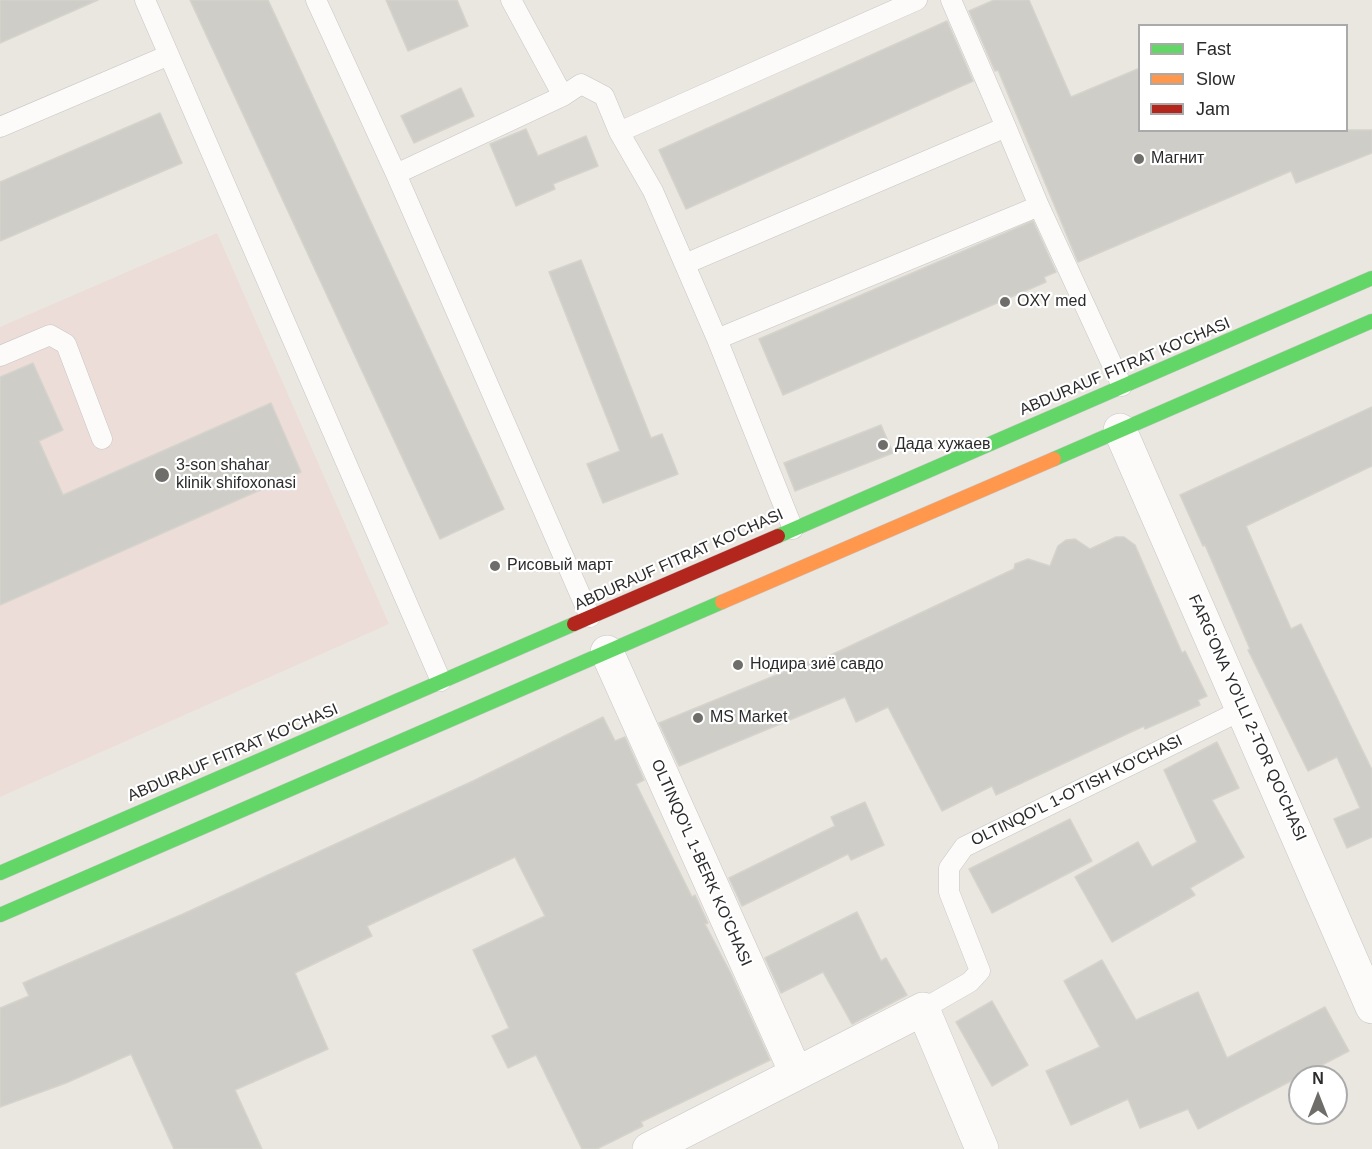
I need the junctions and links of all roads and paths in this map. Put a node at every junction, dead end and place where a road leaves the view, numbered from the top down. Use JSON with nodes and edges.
{"nodes":[{"id":1,"x":146,"y":0,"type":"edge"},
{"id":2,"x":316,"y":0,"type":"edge"},
{"id":3,"x":511,"y":0,"type":"edge"},
{"id":4,"x":917,"y":0,"type":"edge"},
{"id":5,"x":951,"y":0,"type":"edge"},
{"id":6,"x":169,"y":55,"type":"junction"},
{"id":7,"x":563,"y":96,"type":"junction"},
{"id":8,"x":0,"y":127,"type":"edge"},
{"id":9,"x":1006,"y":127,"type":"junction"},
{"id":10,"x":619,"y":132,"type":"junction"},
{"id":11,"x":396,"y":174,"type":"junction"},
{"id":12,"x":1039,"y":206,"type":"junction"},
{"id":13,"x":685,"y":264,"type":"junction"},
{"id":14,"x":1372,"y":278,"type":"edge"},
{"id":15,"x":1372,"y":321,"type":"edge"},
{"id":16,"x":717,"y":339,"type":"junction"},
{"id":17,"x":0,"y":356,"type":"edge"},
{"id":18,"x":1122,"y":386,"type":"junction"},
{"id":19,"x":1103,"y":394,"type":"junction"},
{"id":20,"x":1116,"y":421,"type":"junction"},
{"id":21,"x":102,"y":439,"type":"dead end"},
{"id":22,"x":793,"y":529,"type":"junction"},
{"id":23,"x":597,"y":633,"type":"junction"},
{"id":24,"x":441,"y":681,"type":"junction"},
{"id":25,"x":1244,"y":709,"type":"junction"},
{"id":26,"x":0,"y":873,"type":"edge"},
{"id":27,"x":0,"y":915,"type":"edge"},
{"id":28,"x":1372,"y":1007,"type":"edge"},
{"id":29,"x":923,"y":1009,"type":"junction"},
{"id":30,"x":796,"y":1073,"type":"junction"},
{"id":31,"x":649,"y":1149,"type":"edge"},
{"id":32,"x":982,"y":1149,"type":"edge"}],
"edges":[{"from":1,"to":6,"type":"lane"},
{"from":2,"to":11,"type":"lane"},
{"from":3,"to":7,"type":"lane"},
{"from":4,"to":10,"type":"lane"},
{"from":5,"to":9,"type":"lane"},
{"from":6,"to":8,"type":"lane"},
{"from":6,"to":24,"type":"lane"},
{"from":7,"to":10,"type":"lane"},
{"from":7,"to":11,"type":"lane"},
{"from":9,"to":12,"type":"lane"},
{"from":9,"to":13,"type":"lane"},
{"from":10,"to":13,"type":"lane"},
{"from":11,"to":23,"type":"lane"},
{"from":12,"to":16,"type":"lane"},
{"from":12,"to":18,"type":"lane"},
{"from":13,"to":16,"type":"lane"},
{"from":14,"to":18,"type":"main road","name":"ABDURAUF FITRAT KO'CHASI"},
{"from":15,"to":20,"type":"main road","name":"ABDURAUF FITRAT KO'CHASI"},
{"from":16,"to":22,"type":"lane"},
{"from":17,"to":21,"type":"lane"},
{"from":18,"to":19,"type":"main road","name":"ABDURAUF FITRAT KO'CHASI"},
{"from":19,"to":20,"type":"main road"},
{"from":19,"to":22,"type":"main road","name":"ABDURAUF FITRAT KO'CHASI"},
{"from":20,"to":23,"type":"main road","name":"ABDURAUF FITRAT KO'CHASI"},
{"from":20,"to":25,"type":"street","name":"FARG'ONA YO'LLI 2-TOR QO'CHASI"},
{"from":22,"to":23,"type":"main road","name":"ABDURAUF FITRAT KO'CHASI"},
{"from":23,"to":24,"type":"main road","name":"ABDURAUF FITRAT KO'CHASI"},
{"from":23,"to":27,"type":"main road","name":"ABDURAUF FITRAT KO'CHASI"},
{"from":23,"to":30,"type":"street","name":"OLTINQO'L 1-BERK KO'CHASI"},
{"from":24,"to":26,"type":"main road","name":"ABDURAUF FITRAT KO'CHASI"},
{"from":25,"to":28,"type":"street","name":"FARG'ONA YO'LLI 2-TOR QO'CHASI"},
{"from":25,"to":29,"type":"lane","name":"OLTINQO'L 1-O'TISH KO'CHASI"},
{"from":29,"to":30,"type":"street","name":"OLTINQO'L 1-O'TISH KO'CHASI"},
{"from":29,"to":32,"type":"street"},
{"from":30,"to":31,"type":"street","name":"OLTINQO'L 1-O'TISH KO'CHASI"}]}
